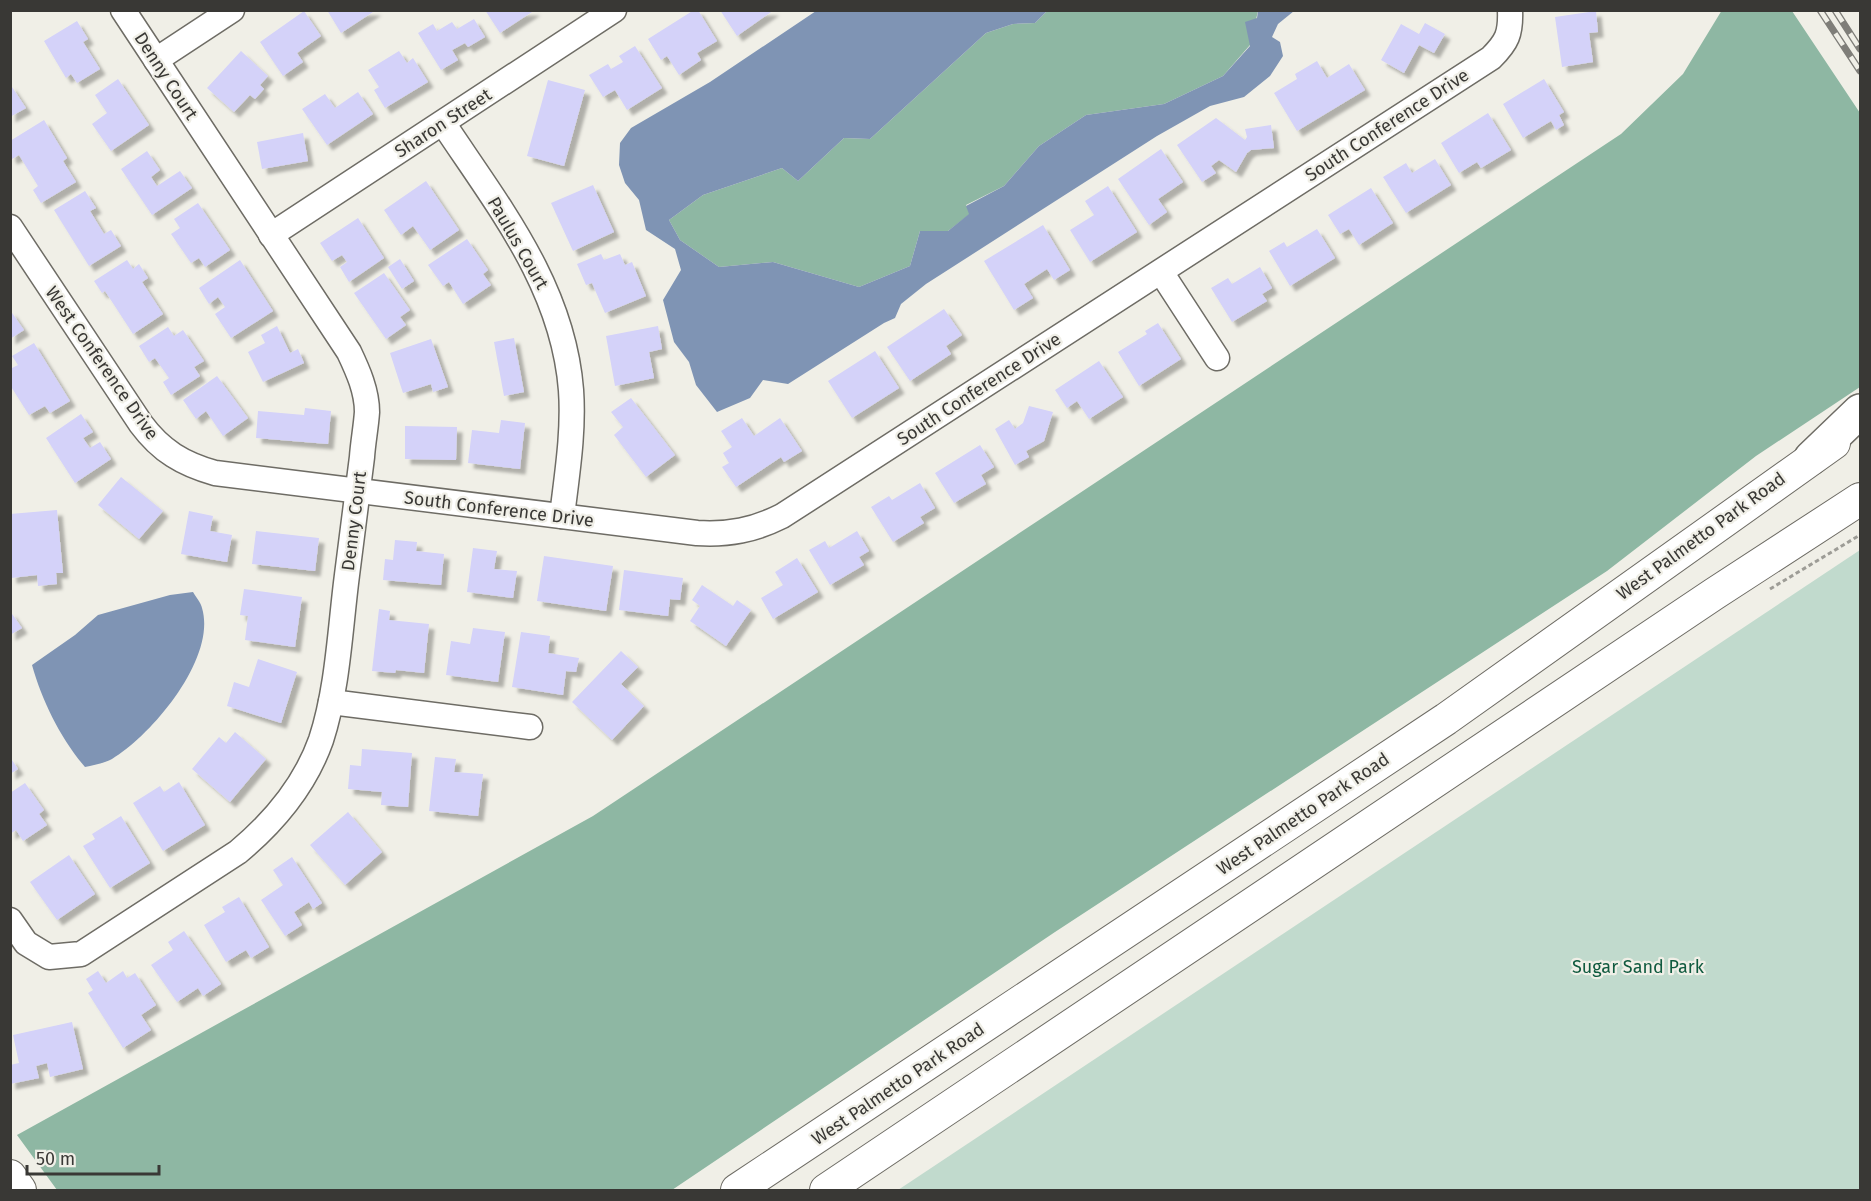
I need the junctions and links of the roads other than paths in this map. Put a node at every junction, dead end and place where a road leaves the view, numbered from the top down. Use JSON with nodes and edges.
{"nodes":[{"id":1,"x":123,"y":10,"type":"edge"},
{"id":2,"x":232,"y":10,"type":"edge"},
{"id":3,"x":614,"y":10,"type":"edge"},
{"id":4,"x":1509,"y":10,"type":"edge"},
{"id":5,"x":156,"y":60,"type":"junction"},
{"id":6,"x":443,"y":123,"type":"junction"},
{"id":7,"x":10,"y":227,"type":"edge"},
{"id":8,"x":271,"y":235,"type":"junction"},
{"id":9,"x":1161,"y":272,"type":"junction"},
{"id":10,"x":1217,"y":358,"type":"dead end"},
{"id":11,"x":1860,"y":411,"type":"edge"},
{"id":12,"x":1860,"y":426,"type":"edge"},
{"id":13,"x":1811,"y":458,"type":"junction"},
{"id":14,"x":358,"y":491,"type":"junction"},
{"id":15,"x":1860,"y":499,"type":"edge"},
{"id":16,"x":561,"y":516,"type":"junction"},
{"id":17,"x":331,"y":702,"type":"junction"},
{"id":18,"x":530,"y":727,"type":"dead end"},
{"id":19,"x":1160,"y":909,"type":"junction"},
{"id":20,"x":10,"y":920,"type":"edge"},
{"id":21,"x":1186,"y":949,"type":"junction"},
{"id":22,"x":10,"y":1176,"type":"edge"},
{"id":23,"x":20,"y":1191,"type":"edge"},
{"id":24,"x":737,"y":1191,"type":"edge"},
{"id":25,"x":826,"y":1191,"type":"edge"}],
"edges":[{"from":1,"to":5,"type":"street","name":"Denny Court"},
{"from":2,"to":5,"type":"street"},
{"from":3,"to":6,"type":"street","name":"Sharon Street"},
{"from":4,"to":9,"type":"street","name":"South Conference Drive"},
{"from":5,"to":8,"type":"street","name":"Denny Court"},
{"from":6,"to":8,"type":"street","name":"Sharon Street"},
{"from":6,"to":16,"type":"street","name":"Paulus Court"},
{"from":7,"to":14,"type":"street","name":"West Conference Drive"},
{"from":8,"to":14,"type":"street","name":"Denny Court"},
{"from":9,"to":10,"type":"street"},
{"from":9,"to":16,"type":"street","name":"South Conference Drive"},
{"from":11,"to":13,"type":"highway"},
{"from":12,"to":13,"type":"main road","name":"West Palmetto Park Road"},
{"from":13,"to":19,"type":"main road","name":"West Palmetto Park Road"},
{"from":14,"to":16,"type":"street","name":"South Conference Drive"},
{"from":14,"to":17,"type":"street","name":"Denny Court"},
{"from":15,"to":21,"type":"main road"},
{"from":17,"to":18,"type":"street"},
{"from":17,"to":20,"type":"street","name":"Denny Court"},
{"from":19,"to":21,"type":"main road"},
{"from":19,"to":24,"type":"main road","name":"West Palmetto Park Road"},
{"from":21,"to":25,"type":"main road"},
{"from":22,"to":23,"type":"main road"}]}
